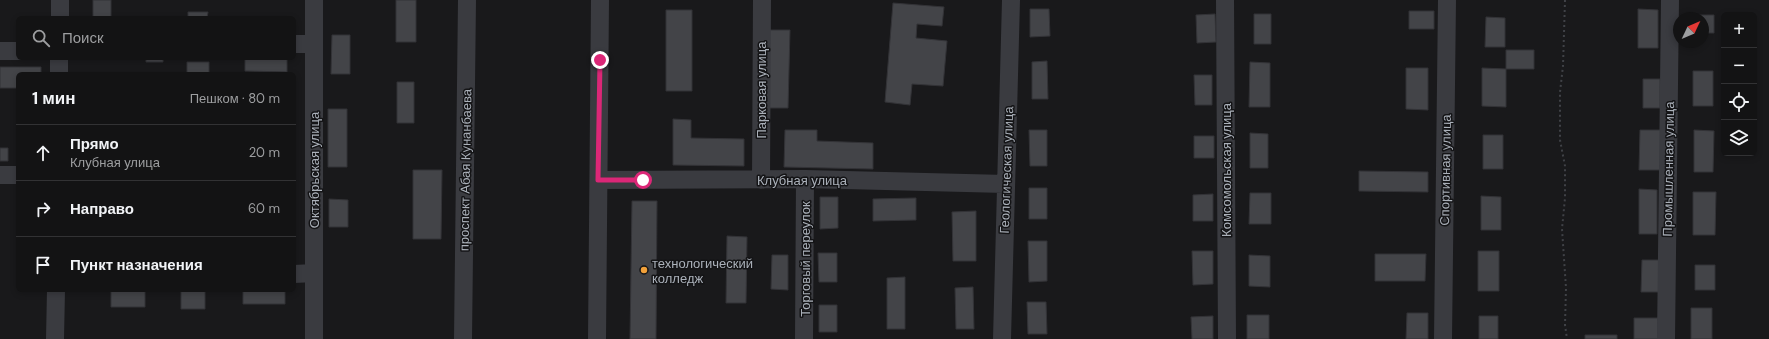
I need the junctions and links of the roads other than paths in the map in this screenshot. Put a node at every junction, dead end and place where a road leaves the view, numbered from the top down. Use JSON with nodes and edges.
{"nodes":[{"id":1,"x":60,"y":0,"type":"edge"},
{"id":2,"x":314,"y":0,"type":"edge"},
{"id":3,"x":467,"y":0,"type":"edge"},
{"id":4,"x":600,"y":0,"type":"edge"},
{"id":5,"x":762,"y":0,"type":"edge"},
{"id":6,"x":1011,"y":0,"type":"edge"},
{"id":7,"x":1225,"y":0,"type":"edge"},
{"id":8,"x":1447,"y":0,"type":"edge"},
{"id":9,"x":1670,"y":0,"type":"edge"},
{"id":10,"x":60,"y":16,"type":"edge"},
{"id":11,"x":296,"y":44,"type":"edge"},
{"id":12,"x":314,"y":44,"type":"junction"},
{"id":13,"x":0,"y":51,"type":"edge"},
{"id":14,"x":16,"y":51,"type":"edge"},
{"id":15,"x":59,"y":60,"type":"edge"},
{"id":16,"x":59,"y":72,"type":"edge"},
{"id":17,"x":0,"y":175,"type":"edge"},
{"id":18,"x":16,"y":175,"type":"edge"},
{"id":19,"x":598,"y":180,"type":"junction"},
{"id":20,"x":761,"y":180,"type":"junction"},
{"id":21,"x":805,"y":180,"type":"junction"},
{"id":22,"x":1006,"y":184,"type":"junction"},
{"id":23,"x":314,"y":273,"type":"junction"},
{"id":24,"x":296,"y":274,"type":"edge"},
{"id":25,"x":56,"y":292,"type":"edge"},
{"id":26,"x":55,"y":339,"type":"edge"},
{"id":27,"x":314,"y":339,"type":"edge"},
{"id":28,"x":463,"y":339,"type":"edge"},
{"id":29,"x":597,"y":339,"type":"edge"},
{"id":30,"x":804,"y":339,"type":"edge"},
{"id":31,"x":1002,"y":339,"type":"edge"},
{"id":32,"x":1227,"y":339,"type":"edge"},
{"id":33,"x":1443,"y":339,"type":"edge"},
{"id":34,"x":1666,"y":339,"type":"edge"}],
"edges":[{"from":1,"to":10,"type":"street"},
{"from":2,"to":12,"type":"street","name":"Октябрьская улица"},
{"from":3,"to":28,"type":"street","name":"проспект Абая Кунанбаева"},
{"from":4,"to":19,"type":"street"},
{"from":5,"to":20,"type":"street","name":"Парковая улица"},
{"from":6,"to":22,"type":"street","name":"Геологическая улица"},
{"from":7,"to":32,"type":"street","name":"Комсомольская улица"},
{"from":8,"to":33,"type":"street","name":"Спортивная улица"},
{"from":9,"to":34,"type":"street","name":"Промышленная улица"},
{"from":11,"to":12,"type":"street"},
{"from":12,"to":23,"type":"street","name":"Октябрьская улица"},
{"from":13,"to":14,"type":"street"},
{"from":15,"to":16,"type":"street"},
{"from":17,"to":18,"type":"street"},
{"from":19,"to":20,"type":"street","name":"Клубная улица"},
{"from":19,"to":29,"type":"street"},
{"from":20,"to":21,"type":"street","name":"Клубная улица"},
{"from":21,"to":22,"type":"street","name":"Клубная улица"},
{"from":21,"to":30,"type":"street","name":"Торговый переулок"},
{"from":22,"to":31,"type":"street","name":"Геологическая улица"},
{"from":23,"to":24,"type":"street"},
{"from":23,"to":27,"type":"street","name":"Октябрьская улица"},
{"from":25,"to":26,"type":"street"}]}
